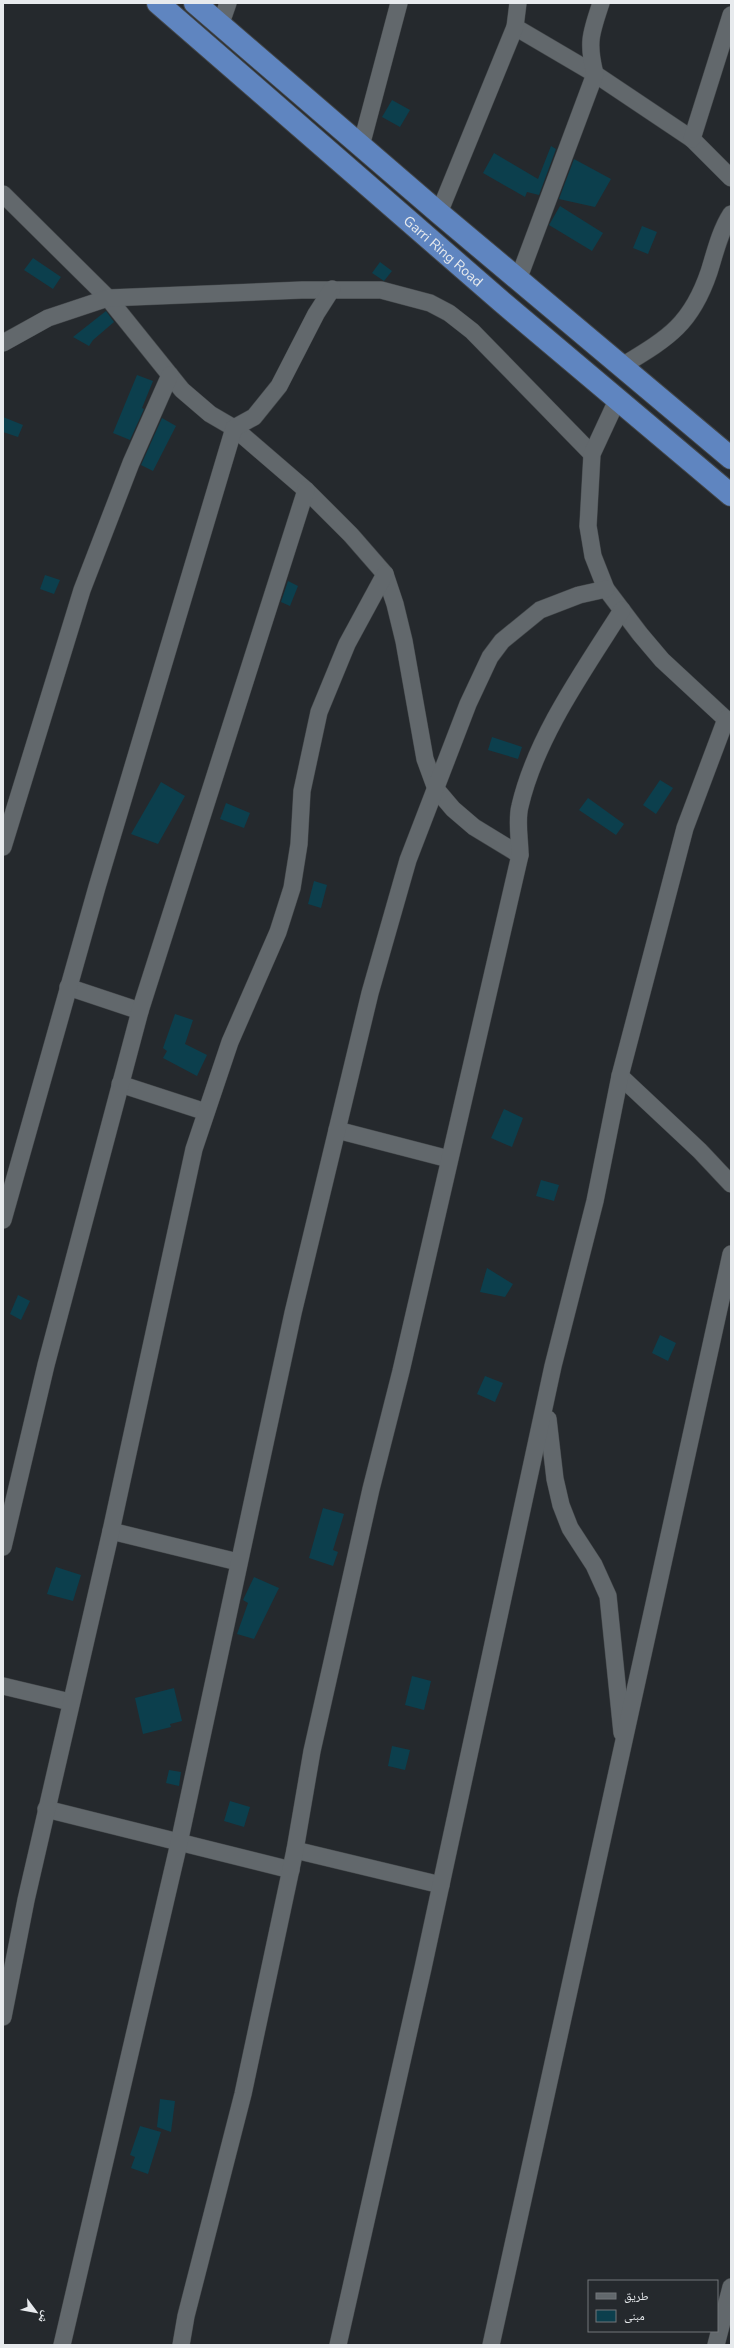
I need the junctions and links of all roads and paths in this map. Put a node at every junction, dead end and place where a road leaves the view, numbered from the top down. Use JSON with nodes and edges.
{"nodes":[{"id":1,"x":158,"y":3,"type":"edge"},
{"id":2,"x":195,"y":3,"type":"edge"},
{"id":3,"x":228,"y":3,"type":"edge"},
{"id":4,"x":399,"y":3,"type":"edge"},
{"id":5,"x":518,"y":3,"type":"edge"},
{"id":6,"x":601,"y":3,"type":"edge"},
{"id":7,"x":731,"y":15,"type":"edge"},
{"id":8,"x":220,"y":26,"type":"junction"},
{"id":9,"x":515,"y":27,"type":"junction"},
{"id":10,"x":594,"y":74,"type":"junction"},
{"id":11,"x":692,"y":139,"type":"junction"},
{"id":12,"x":361,"y":146,"type":"junction"},
{"id":13,"x":731,"y":178,"type":"edge"},
{"id":14,"x":4,"y":198,"type":"edge"},
{"id":15,"x":439,"y":213,"type":"junction"},
{"id":16,"x":731,"y":214,"type":"edge"},
{"id":17,"x":518,"y":280,"type":"junction"},
{"id":18,"x":332,"y":289,"type":"junction"},
{"id":19,"x":108,"y":298,"type":"junction"},
{"id":20,"x":3,"y":343,"type":"edge"},
{"id":21,"x":622,"y":366,"type":"junction"},
{"id":22,"x":170,"y":375,"type":"junction"},
{"id":23,"x":618,"y":398,"type":"junction"},
{"id":24,"x":234,"y":428,"type":"junction"},
{"id":25,"x":592,"y":454,"type":"junction"},
{"id":26,"x":731,"y":458,"type":"edge"},
{"id":27,"x":306,"y":490,"type":"junction"},
{"id":28,"x":731,"y":495,"type":"edge"},
{"id":29,"x":385,"y":574,"type":"junction"},
{"id":30,"x":606,"y":589,"type":"junction"},
{"id":31,"x":622,"y":610,"type":"junction"},
{"id":32,"x":728,"y":721,"type":"edge"},
{"id":33,"x":436,"y":789,"type":"junction"},
{"id":34,"x":3,"y":847,"type":"edge"},
{"id":35,"x":520,"y":855,"type":"junction"},
{"id":36,"x":68,"y":987,"type":"junction"},
{"id":37,"x":140,"y":1011,"type":"junction"},
{"id":38,"x":620,"y":1076,"type":"junction"},
{"id":39,"x":120,"y":1084,"type":"junction"},
{"id":40,"x":206,"y":1112,"type":"junction"},
{"id":41,"x":337,"y":1130,"type":"junction"},
{"id":42,"x":449,"y":1159,"type":"junction"},
{"id":43,"x":731,"y":1184,"type":"edge"},
{"id":44,"x":3,"y":1220,"type":"edge"},
{"id":45,"x":731,"y":1254,"type":"edge"},
{"id":46,"x":546,"y":1403,"type":"junction"},
{"id":47,"x":111,"y":1531,"type":"junction"},
{"id":48,"x":3,"y":1547,"type":"edge"},
{"id":49,"x":238,"y":1562,"type":"junction"},
{"id":50,"x":3,"y":1686,"type":"edge"},
{"id":51,"x":70,"y":1702,"type":"junction"},
{"id":52,"x":623,"y":1749,"type":"junction"},
{"id":53,"x":46,"y":1809,"type":"junction"},
{"id":54,"x":179,"y":1843,"type":"junction"},
{"id":55,"x":295,"y":1850,"type":"junction"},
{"id":56,"x":291,"y":1870,"type":"junction"},
{"id":57,"x":441,"y":1885,"type":"junction"},
{"id":58,"x":3,"y":2017,"type":"edge"},
{"id":59,"x":731,"y":2287,"type":"edge"},
{"id":60,"x":62,"y":2345,"type":"edge"},
{"id":61,"x":181,"y":2345,"type":"edge"},
{"id":62,"x":338,"y":2345,"type":"edge"},
{"id":63,"x":491,"y":2345,"type":"edge"},
{"id":64,"x":716,"y":2345,"type":"edge"}],
"edges":[{"from":1,"to":23,"type":"highway","name":"Garri Ring Road"},
{"from":2,"to":8,"type":"highway","name":"Garri Ring Road"},
{"from":3,"to":8,"type":"street"},
{"from":4,"to":12,"type":"street"},
{"from":5,"to":9,"type":"street"},
{"from":6,"to":10,"type":"street"},
{"from":7,"to":11,"type":"street"},
{"from":8,"to":12,"type":"highway","name":"Garri Ring Road"},
{"from":9,"to":10,"type":"street"},
{"from":9,"to":15,"type":"street"},
{"from":10,"to":11,"type":"street"},
{"from":10,"to":17,"type":"street"},
{"from":11,"to":13,"type":"street"},
{"from":12,"to":15,"type":"highway","name":"Garri Ring Road"},
{"from":14,"to":19,"type":"street"},
{"from":15,"to":17,"type":"highway","name":"Garri Ring Road"},
{"from":16,"to":21,"type":"street"},
{"from":17,"to":21,"type":"highway","name":"Garri Ring Road"},
{"from":18,"to":19,"type":"street"},
{"from":18,"to":24,"type":"street"},
{"from":18,"to":25,"type":"street"},
{"from":19,"to":20,"type":"street"},
{"from":19,"to":22,"type":"street"},
{"from":21,"to":26,"type":"highway","name":"Garri Ring Road"},
{"from":22,"to":24,"type":"street"},
{"from":22,"to":34,"type":"street"},
{"from":23,"to":25,"type":"street"},
{"from":23,"to":28,"type":"highway","name":"Garri Ring Road"},
{"from":24,"to":27,"type":"street"},
{"from":24,"to":36,"type":"street"},
{"from":25,"to":30,"type":"street"},
{"from":27,"to":29,"type":"street"},
{"from":27,"to":37,"type":"street"},
{"from":29,"to":33,"type":"street"},
{"from":29,"to":40,"type":"street"},
{"from":30,"to":31,"type":"street"},
{"from":30,"to":33,"type":"street"},
{"from":31,"to":32,"type":"street"},
{"from":31,"to":35,"type":"street"},
{"from":32,"to":38,"type":"street"},
{"from":33,"to":35,"type":"street"},
{"from":33,"to":41,"type":"street"},
{"from":35,"to":42,"type":"street"},
{"from":36,"to":37,"type":"street"},
{"from":36,"to":44,"type":"street"},
{"from":37,"to":39,"type":"street"},
{"from":38,"to":43,"type":"street"},
{"from":38,"to":46,"type":"street"},
{"from":39,"to":40,"type":"street"},
{"from":39,"to":48,"type":"street"},
{"from":40,"to":47,"type":"street"},
{"from":41,"to":42,"type":"street"},
{"from":41,"to":49,"type":"street"},
{"from":42,"to":55,"type":"street"},
{"from":45,"to":52,"type":"street"},
{"from":46,"to":52,"type":"street"},
{"from":46,"to":57,"type":"street"},
{"from":47,"to":49,"type":"street"},
{"from":47,"to":51,"type":"street"},
{"from":49,"to":54,"type":"street"},
{"from":50,"to":51,"type":"street"},
{"from":51,"to":53,"type":"street"},
{"from":52,"to":63,"type":"street"},
{"from":53,"to":54,"type":"street"},
{"from":53,"to":58,"type":"street"},
{"from":54,"to":56,"type":"street"},
{"from":54,"to":60,"type":"street"},
{"from":55,"to":56,"type":"street"},
{"from":55,"to":57,"type":"street"},
{"from":56,"to":61,"type":"street"},
{"from":57,"to":62,"type":"street"},
{"from":59,"to":64,"type":"street"}]}
